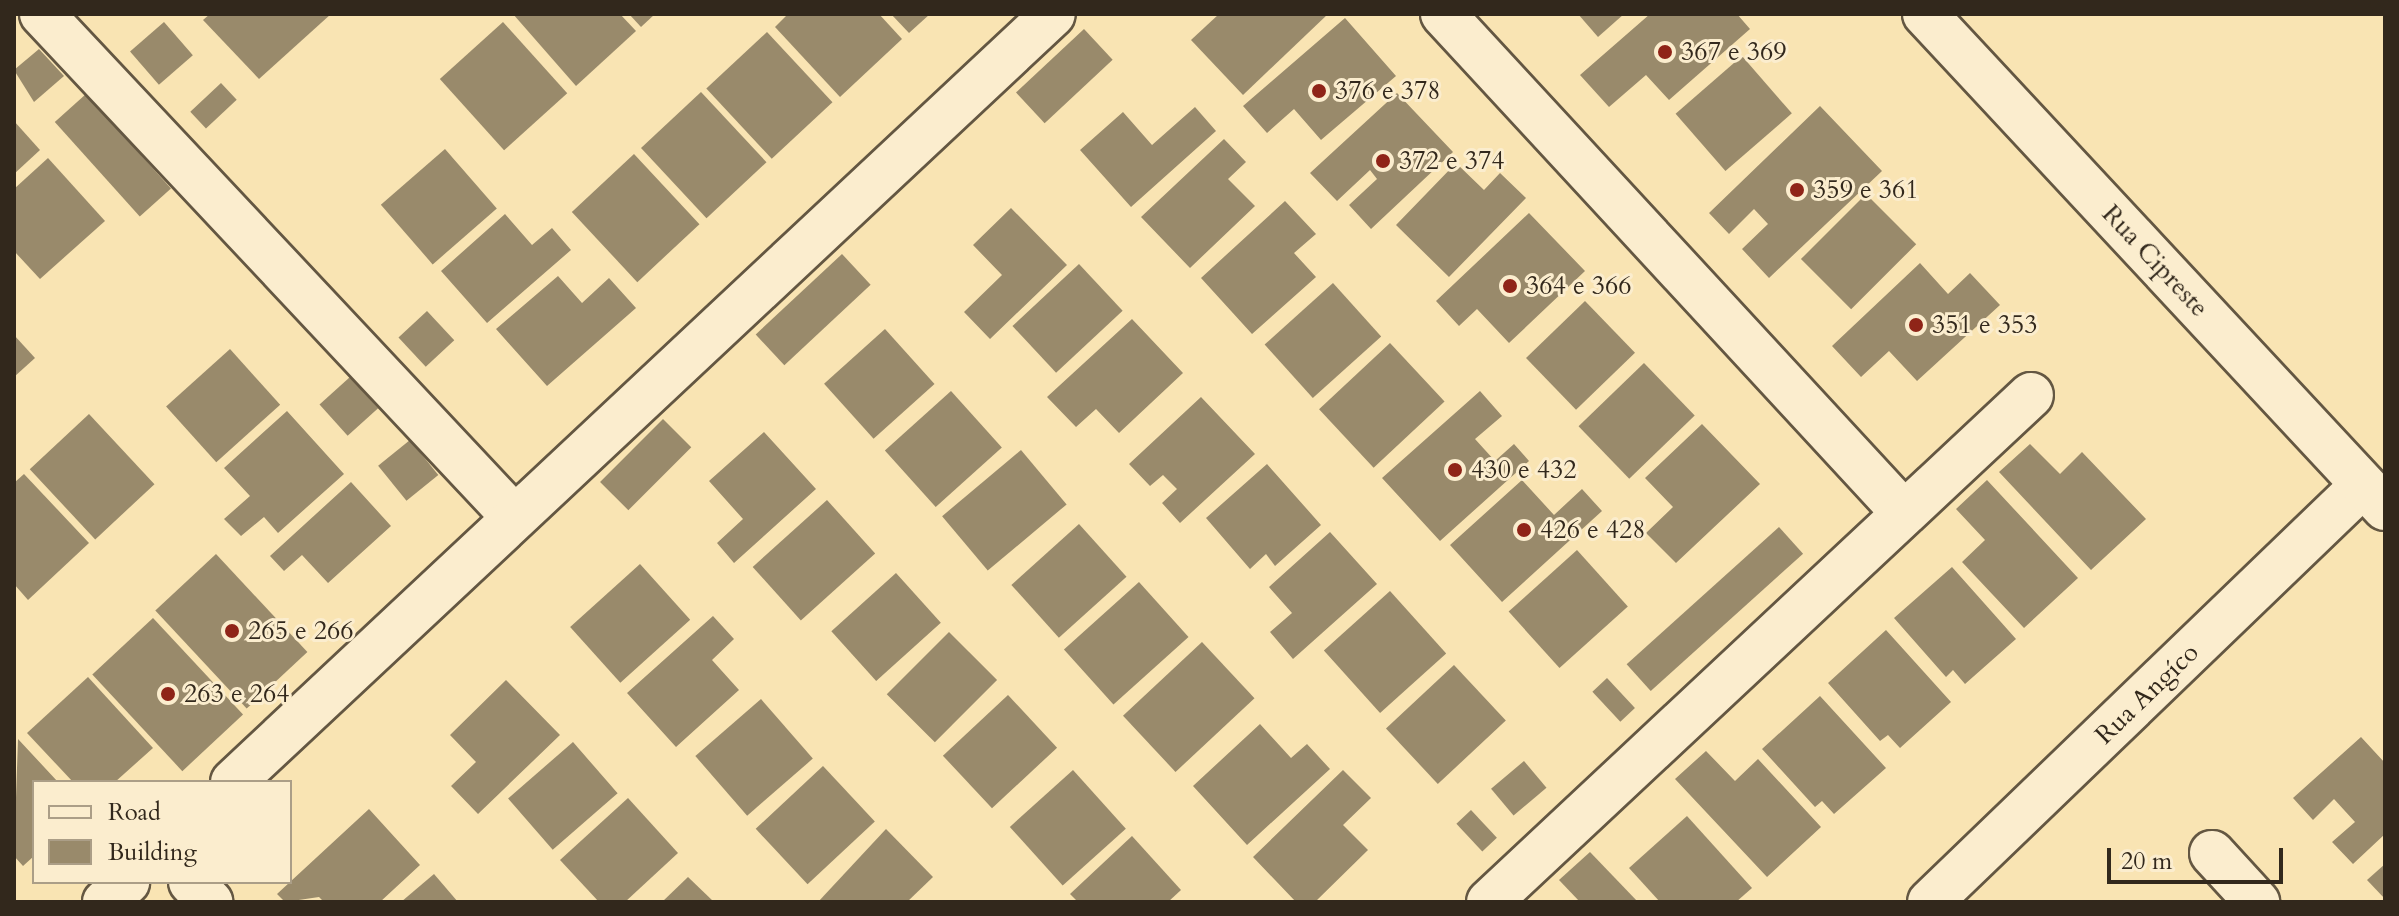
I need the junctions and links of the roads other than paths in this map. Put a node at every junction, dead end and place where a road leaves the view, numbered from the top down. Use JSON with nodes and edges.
{"nodes":[{"id":1,"x":42,"y":14,"type":"edge"},
{"id":2,"x":1053,"y":14,"type":"edge"},
{"id":3,"x":1443,"y":14,"type":"edge"},
{"id":4,"x":1925,"y":14,"type":"edge"},
{"id":5,"x":2031,"y":395,"type":"dead end"},
{"id":6,"x":2374,"y":496,"type":"edge"},
{"id":7,"x":1904,"y":513,"type":"junction"},
{"id":8,"x":514,"y":517,"type":"junction"},
{"id":9,"x":235,"y":780,"type":"edge"},
{"id":10,"x":2212,"y":853,"type":"dead end"},
{"id":11,"x":125,"y":884,"type":"edge"},
{"id":12,"x":193,"y":884,"type":"edge"},
{"id":13,"x":105,"y":902,"type":"edge"},
{"id":14,"x":210,"y":902,"type":"edge"},
{"id":15,"x":1489,"y":902,"type":"edge"},
{"id":16,"x":1930,"y":902,"type":"edge"},
{"id":17,"x":2257,"y":902,"type":"edge"}],
"edges":[{"from":1,"to":8,"type":"street"},
{"from":2,"to":8,"type":"street"},
{"from":3,"to":7,"type":"street"},
{"from":4,"to":6,"type":"street","name":"Rua Cipreste"},
{"from":5,"to":7,"type":"street"},
{"from":6,"to":16,"type":"street","name":"Rua Angíco"},
{"from":7,"to":15,"type":"street"},
{"from":8,"to":9,"type":"street"},
{"from":10,"to":17,"type":"street"},
{"from":11,"to":13,"type":"street"},
{"from":12,"to":14,"type":"street"}]}
